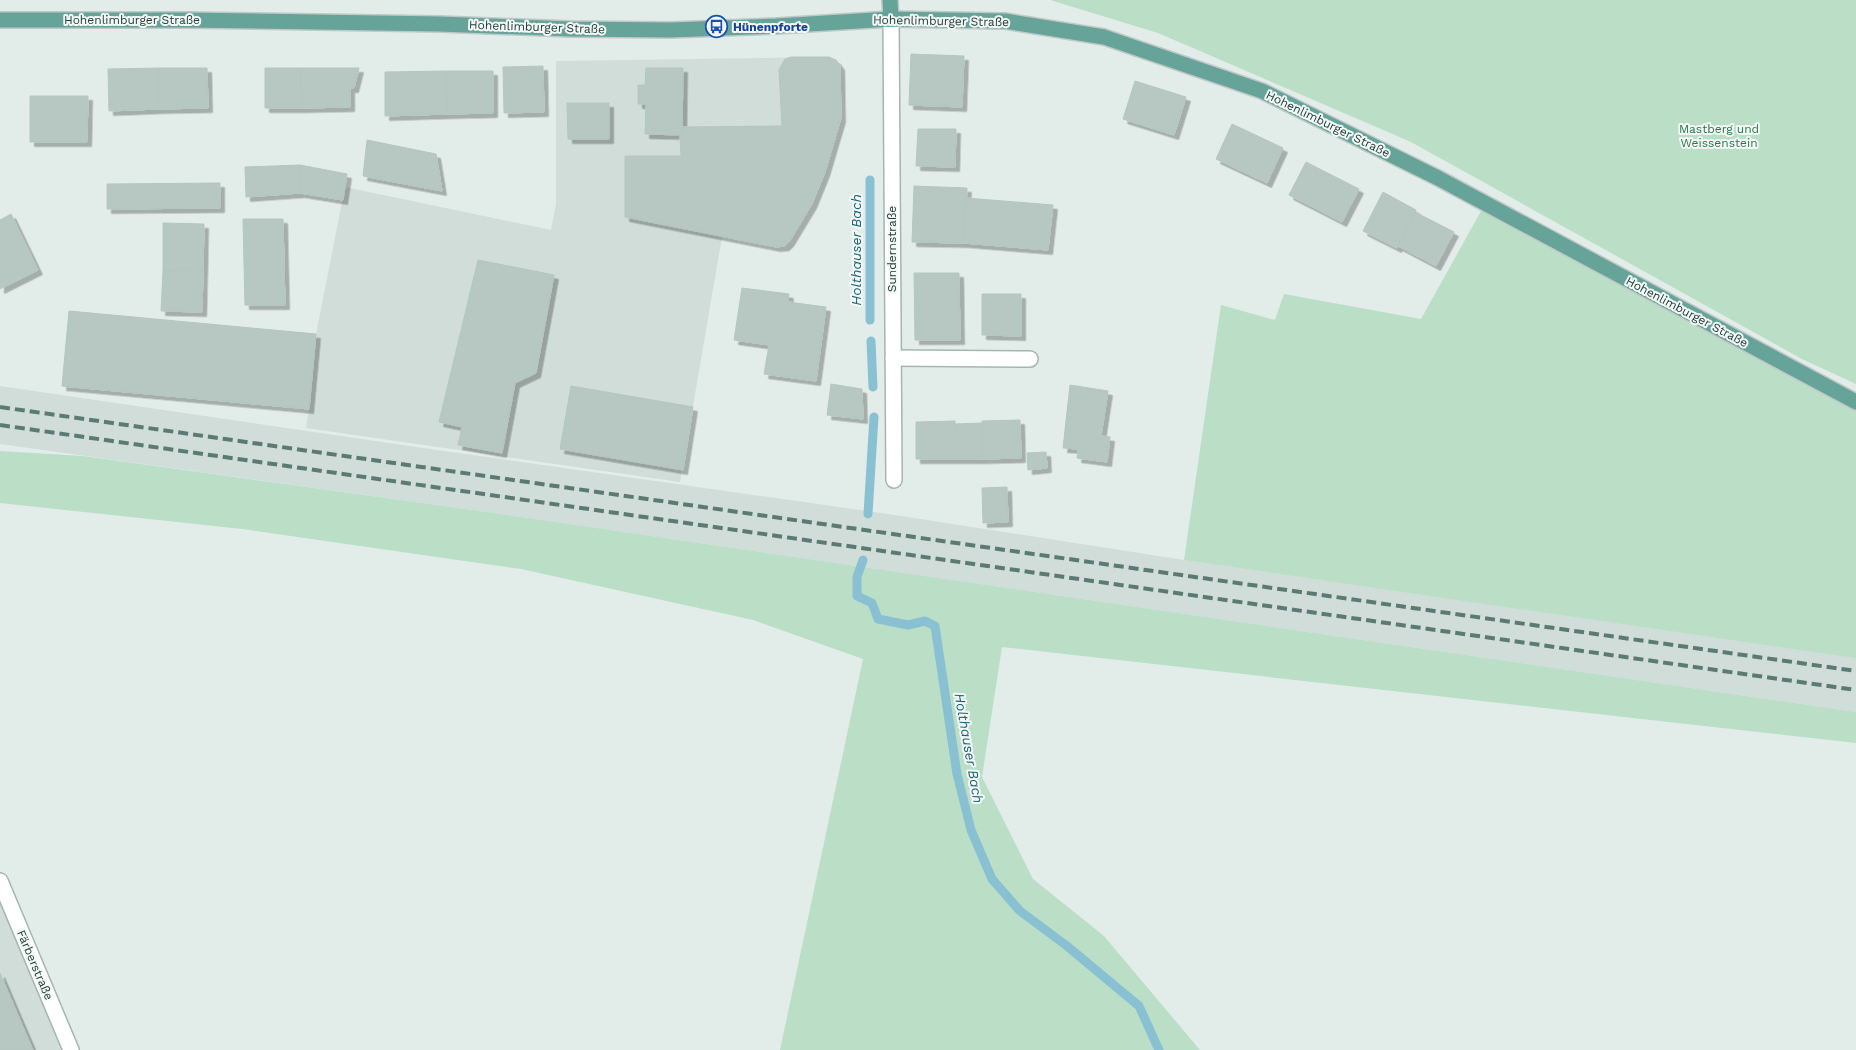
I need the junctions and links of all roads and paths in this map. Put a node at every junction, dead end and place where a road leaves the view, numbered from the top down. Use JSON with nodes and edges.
{"nodes":[{"id":1,"x":890,"y":0,"type":"edge"},
{"id":2,"x":890,"y":18,"type":"junction"},
{"id":3,"x":0,"y":20,"type":"edge"},
{"id":4,"x":893,"y":358,"type":"junction"},
{"id":5,"x":1030,"y":359,"type":"dead end"},
{"id":6,"x":1856,"y":402,"type":"edge"},
{"id":7,"x":894,"y":480,"type":"dead end"},
{"id":8,"x":0,"y":880,"type":"edge"},
{"id":9,"x":70,"y":1050,"type":"edge"}],
"edges":[{"from":1,"to":2,"type":"main road"},
{"from":2,"to":3,"type":"main road","name":"Hohenlimburger Straße"},
{"from":2,"to":4,"type":"street","name":"Sundernstraße"},
{"from":2,"to":6,"type":"main road","name":"Hohenlimburger Straße"},
{"from":4,"to":5,"type":"street"},
{"from":4,"to":7,"type":"street","name":"Sundernstraße"},
{"from":8,"to":9,"type":"street","name":"Färberstraße"}]}
